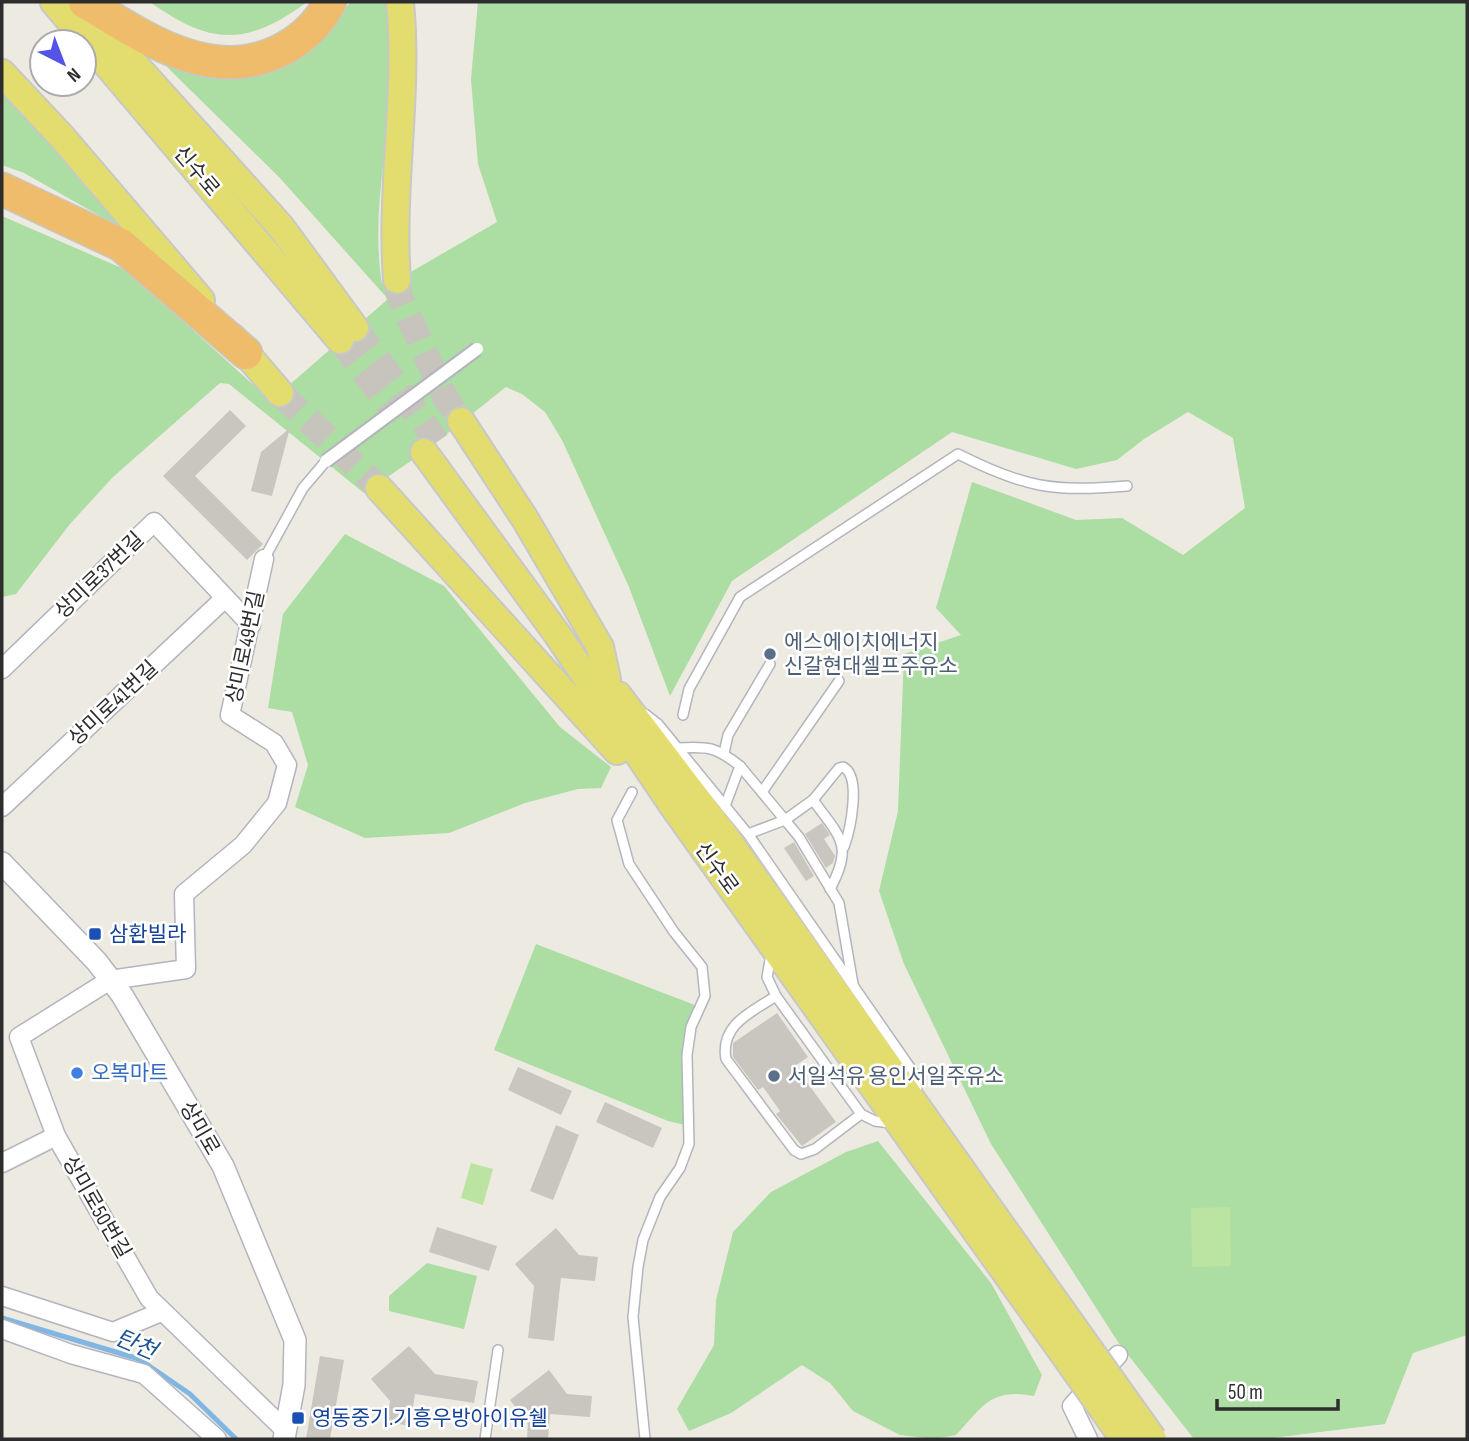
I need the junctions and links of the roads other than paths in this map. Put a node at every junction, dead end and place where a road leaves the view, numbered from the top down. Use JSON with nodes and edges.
{"nodes":[{"id":1,"x":330,"y":2,"type":"edge"},
{"id":2,"x":400,"y":2,"type":"edge"},
{"id":3,"x":69,"y":3,"type":"edge"},
{"id":4,"x":2,"y":73,"type":"edge"},
{"id":5,"x":2,"y":190,"type":"edge"},
{"id":6,"x":397,"y":280,"type":"tunnel mouth"},
{"id":7,"x":348,"y":334,"type":"tunnel mouth"},
{"id":8,"x":477,"y":349,"type":"dead end"},
{"id":9,"x":246,"y":353,"type":"junction"},
{"id":10,"x":280,"y":393,"type":"tunnel mouth"},
{"id":11,"x":461,"y":421,"type":"tunnel mouth"},
{"id":12,"x":326,"y":461,"type":"joint"},
{"id":13,"x":1127,"y":486,"type":"dead end"},
{"id":14,"x":379,"y":488,"type":"tunnel mouth"},
{"id":15,"x":264,"y":559,"type":"joint"},
{"id":16,"x":225,"y":598,"type":"junction"},
{"id":17,"x":251,"y":625,"type":"junction"},
{"id":18,"x":770,"y":664,"type":"dead end"},
{"id":19,"x":2,"y":669,"type":"edge"},
{"id":20,"x":839,"y":681,"type":"dead end"},
{"id":21,"x":613,"y":688,"type":"junction"},
{"id":22,"x":683,"y":715,"type":"dead end"},
{"id":23,"x":678,"y":748,"type":"junction"},
{"id":24,"x":724,"y":753,"type":"junction"},
{"id":25,"x":740,"y":766,"type":"junction"},
{"id":26,"x":632,"y":792,"type":"dead end"},
{"id":27,"x":762,"y":792,"type":"junction"},
{"id":28,"x":813,"y":800,"type":"junction"},
{"id":29,"x":673,"y":806,"type":"junction"},
{"id":30,"x":726,"y":806,"type":"junction"},
{"id":31,"x":2,"y":807,"type":"edge"},
{"id":32,"x":785,"y":820,"type":"junction"},
{"id":33,"x":748,"y":834,"type":"junction"},
{"id":34,"x":844,"y":847,"type":"junction"},
{"id":35,"x":2,"y":863,"type":"edge"},
{"id":36,"x":830,"y":889,"type":"junction"},
{"id":37,"x":773,"y":946,"type":"junction"},
{"id":38,"x":110,"y":980,"type":"junction"},
{"id":39,"x":853,"y":985,"type":"junction"},
{"id":40,"x":776,"y":996,"type":"junction"},
{"id":41,"x":908,"y":1113,"type":"junction"},
{"id":42,"x":861,"y":1114,"type":"junction"},
{"id":43,"x":55,"y":1136,"type":"junction"},
{"id":44,"x":2,"y":1163,"type":"edge"},
{"id":45,"x":1022,"y":1275,"type":"junction"},
{"id":46,"x":2,"y":1296,"type":"edge"},
{"id":47,"x":161,"y":1312,"type":"junction"},
{"id":48,"x":2,"y":1329,"type":"edge"},
{"id":49,"x":498,"y":1350,"type":"dead end"},
{"id":50,"x":1118,"y":1355,"type":"dead end"},
{"id":51,"x":285,"y":1435,"type":"edge"},
{"id":52,"x":217,"y":1439,"type":"edge"},
{"id":53,"x":485,"y":1439,"type":"edge"},
{"id":54,"x":645,"y":1439,"type":"edge"},
{"id":55,"x":1087,"y":1439,"type":"edge"},
{"id":56,"x":1124,"y":1439,"type":"edge"},
{"id":57,"x":1153,"y":1439,"type":"edge"}],
"edges":[{"from":1,"to":3,"type":"highway"},
{"from":2,"to":6,"type":"main road"},
{"from":3,"to":7,"type":"main road","name":"신수로"},
{"from":4,"to":9,"type":"main road"},
{"from":5,"to":9,"type":"highway"},
{"from":8,"to":12,"type":"street","bridge":true},
{"from":9,"to":10,"type":"main road"},
{"from":11,"to":21,"type":"main road"},
{"from":12,"to":15,"type":"lane"},
{"from":13,"to":22,"type":"lane"},
{"from":14,"to":29,"type":"main road"},
{"from":15,"to":17,"type":"street","name":"상미로49번길"},
{"from":16,"to":17,"type":"street","name":"상미로37번길"},
{"from":16,"to":19,"type":"street","name":"상미로37번길"},
{"from":16,"to":31,"type":"street","name":"상미로41번길"},
{"from":17,"to":38,"type":"street","name":"상미로49번길"},
{"from":18,"to":24,"type":"lane"},
{"from":20,"to":27,"type":"lane"},
{"from":21,"to":23,"type":"lane"},
{"from":21,"to":29,"type":"main road","name":"신수로"},
{"from":21,"to":41,"type":"main road","name":"신수로"},
{"from":23,"to":24,"type":"lane"},
{"from":23,"to":30,"type":"lane"},
{"from":24,"to":25,"type":"lane"},
{"from":25,"to":27,"type":"lane"},
{"from":25,"to":30,"type":"lane"},
{"from":26,"to":54,"type":"lane"},
{"from":27,"to":32,"type":"lane"},
{"from":28,"to":32,"type":"lane"},
{"from":28,"to":34,"type":"lane"},
{"from":28,"to":34,"type":"lane"},
{"from":29,"to":37,"type":"main road","name":"신수로"},
{"from":30,"to":33,"type":"lane"},
{"from":32,"to":33,"type":"lane"},
{"from":32,"to":36,"type":"lane"},
{"from":33,"to":39,"type":"lane"},
{"from":34,"to":36,"type":"lane"},
{"from":35,"to":38,"type":"street","name":"상미로"},
{"from":36,"to":39,"type":"lane"},
{"from":37,"to":40,"type":"lane"},
{"from":37,"to":41,"type":"main road","name":"신수로"},
{"from":38,"to":43,"type":"street","name":"상미로50번길"},
{"from":38,"to":51,"type":"street","name":"상미로"},
{"from":39,"to":41,"type":"lane"},
{"from":40,"to":42,"type":"lane"},
{"from":40,"to":42,"type":"lane"},
{"from":41,"to":42,"type":"lane"},
{"from":41,"to":45,"type":"main road","name":"신수로"},
{"from":43,"to":44,"type":"street"},
{"from":43,"to":47,"type":"street","name":"상미로50번길"},
{"from":45,"to":56,"type":"main road","bridge":true},
{"from":45,"to":57,"type":"main road","bridge":true},
{"from":46,"to":47,"type":"street"},
{"from":47,"to":51,"type":"street","name":"상미로50번길"},
{"from":48,"to":52,"type":"street"},
{"from":49,"to":53,"type":"lane"},
{"from":50,"to":55,"type":"street"}]}
